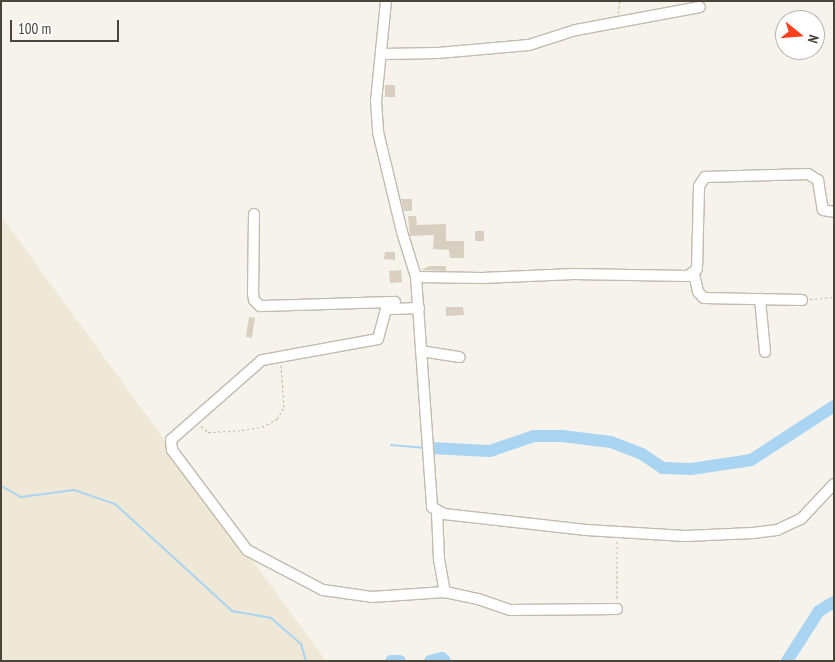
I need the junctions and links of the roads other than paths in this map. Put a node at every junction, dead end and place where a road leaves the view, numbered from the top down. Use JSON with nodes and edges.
{"nodes":[{"id":1,"x":386,"y":1,"type":"edge"},
{"id":2,"x":700,"y":7,"type":"dead end"},
{"id":3,"x":383,"y":54,"type":"junction"},
{"id":4,"x":834,"y":212,"type":"edge"},
{"id":5,"x":254,"y":214,"type":"dead end"},
{"id":6,"x":694,"y":274,"type":"junction"},
{"id":7,"x":416,"y":277,"type":"junction"},
{"id":8,"x":760,"y":299,"type":"junction"},
{"id":9,"x":802,"y":300,"type":"road end"},
{"id":10,"x":419,"y":305,"type":"junction"},
{"id":11,"x":421,"y":352,"type":"junction"},
{"id":12,"x":765,"y":352,"type":"dead end"},
{"id":13,"x":460,"y":356,"type":"dead end"},
{"id":14,"x":834,"y":484,"type":"edge"},
{"id":15,"x":437,"y":512,"type":"junction"},
{"id":16,"x":445,"y":592,"type":"junction"},
{"id":17,"x":617,"y":609,"type":"road end"}],
"edges":[{"from":1,"to":3,"type":"street"},
{"from":2,"to":3,"type":"street"},
{"from":3,"to":7,"type":"street"},
{"from":4,"to":6,"type":"street"},
{"from":5,"to":10,"type":"street"},
{"from":6,"to":7,"type":"street"},
{"from":6,"to":8,"type":"street"},
{"from":7,"to":10,"type":"street"},
{"from":8,"to":9,"type":"street"},
{"from":8,"to":12,"type":"street"},
{"from":10,"to":11,"type":"street"},
{"from":10,"to":16,"type":"street"},
{"from":11,"to":13,"type":"street"},
{"from":11,"to":15,"type":"street"},
{"from":14,"to":15,"type":"street"},
{"from":15,"to":16,"type":"street"},
{"from":16,"to":17,"type":"street"}]}
